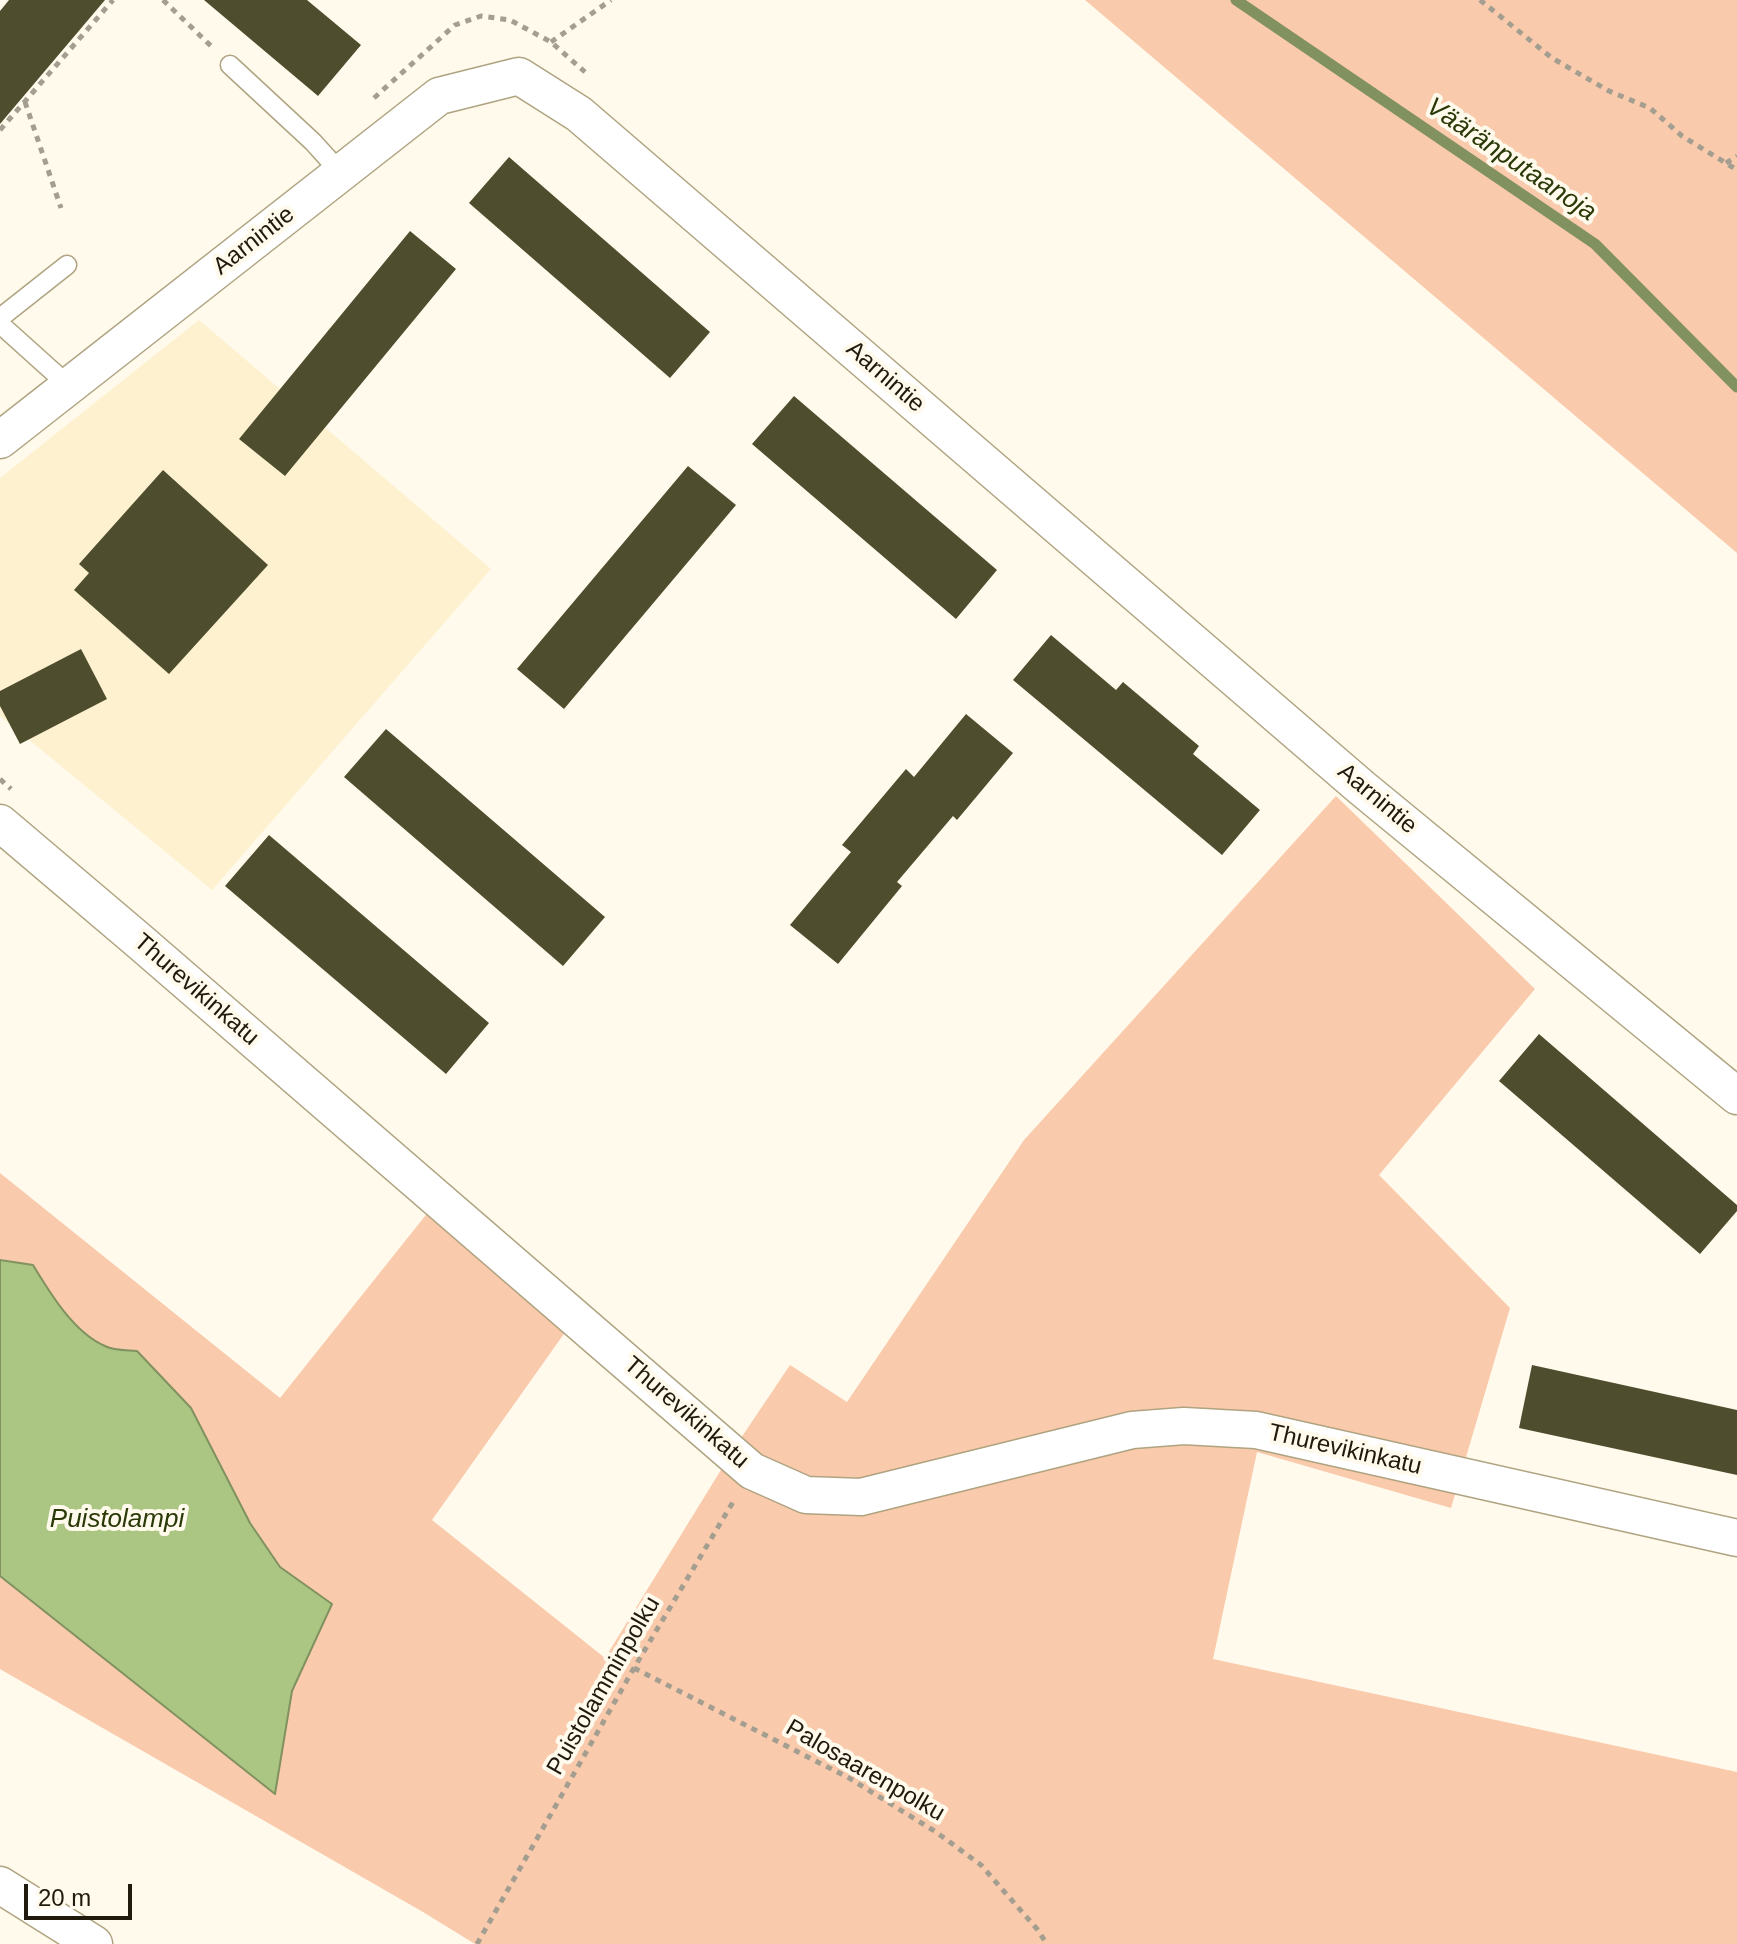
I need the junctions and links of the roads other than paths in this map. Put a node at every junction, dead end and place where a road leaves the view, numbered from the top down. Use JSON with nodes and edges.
{"nodes":[{"id":1,"x":230,"y":65,"type":"road end"},
{"id":2,"x":341,"y":173,"type":"junction"},
{"id":3,"x":67,"y":265,"type":"dead end"},
{"id":4,"x":0,"y":321,"type":"edge"},
{"id":5,"x":69,"y":386,"type":"junction"},
{"id":6,"x":0,"y":440,"type":"edge"},
{"id":7,"x":0,"y":823,"type":"edge"},
{"id":8,"x":1737,"y":1096,"type":"edge"},
{"id":9,"x":1737,"y":1538,"type":"edge"},
{"id":10,"x":0,"y":1885,"type":"edge"},
{"id":11,"x":94,"y":1944,"type":"edge"}],
"edges":[{"from":1,"to":2,"type":"lane"},
{"from":2,"to":5,"type":"street","name":"Aarnintie"},
{"from":2,"to":8,"type":"street","name":"Aarnintie"},
{"from":3,"to":4,"type":"lane"},
{"from":4,"to":5,"type":"lane"},
{"from":5,"to":6,"type":"street","name":"Aarnintie"},
{"from":7,"to":9,"type":"street","name":"Thurevikinkatu"},
{"from":10,"to":11,"type":"street"}]}
